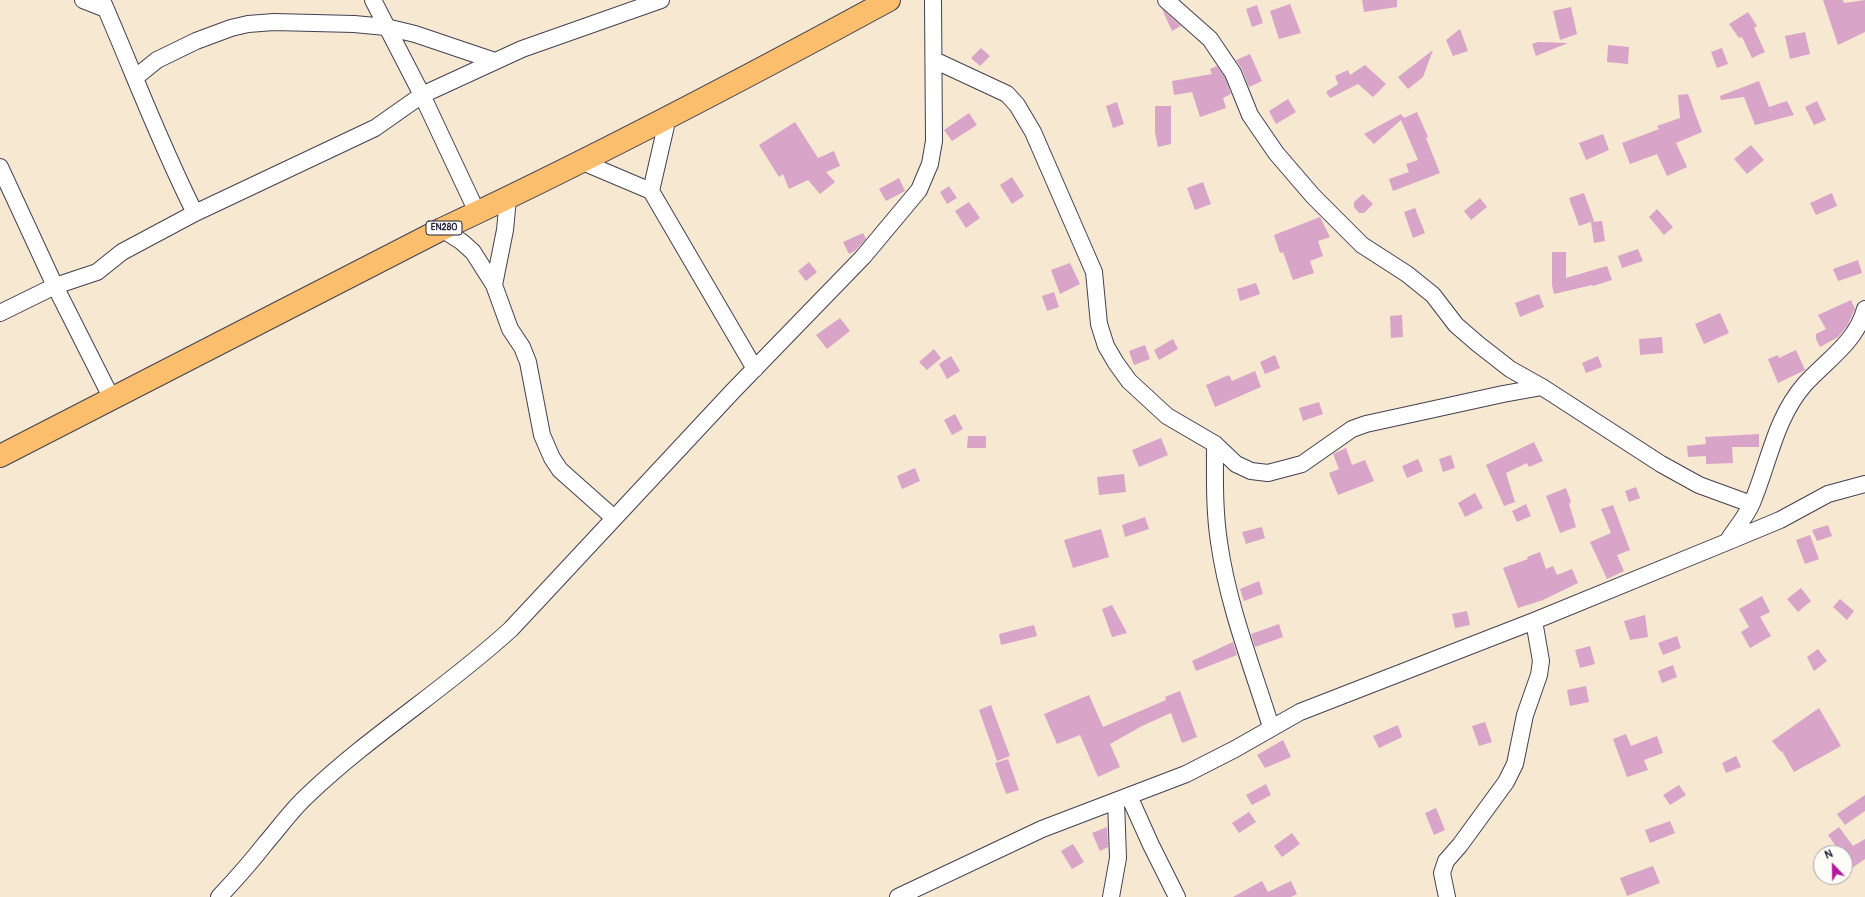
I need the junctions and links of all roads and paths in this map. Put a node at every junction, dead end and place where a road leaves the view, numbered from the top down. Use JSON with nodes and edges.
{"nodes":[{"id":1,"x":83,"y":0,"type":"edge"},
{"id":2,"x":373,"y":0,"type":"edge"},
{"id":3,"x":661,"y":0,"type":"edge"},
{"id":4,"x":889,"y":0,"type":"edge"},
{"id":5,"x":933,"y":0,"type":"edge"},
{"id":6,"x":1166,"y":0,"type":"edge"},
{"id":7,"x":104,"y":5,"type":"edge"},
{"id":8,"x":386,"y":27,"type":"junction"},
{"id":9,"x":934,"y":60,"type":"junction"},
{"id":10,"x":495,"y":61,"type":"junction"},
{"id":11,"x":136,"y":77,"type":"junction"},
{"id":12,"x":422,"y":95,"type":"junction"},
{"id":13,"x":668,"y":117,"type":"junction"},
{"id":14,"x":580,"y":161,"type":"junction"},
{"id":15,"x":0,"y":166,"type":"edge"},
{"id":16,"x":651,"y":191,"type":"junction"},
{"id":17,"x":508,"y":198,"type":"junction"},
{"id":18,"x":477,"y":212,"type":"junction"},
{"id":19,"x":195,"y":213,"type":"junction"},
{"id":20,"x":442,"y":229,"type":"junction"},
{"id":21,"x":494,"y":285,"type":"junction"},
{"id":22,"x":55,"y":286,"type":"junction"},
{"id":23,"x":1865,"y":310,"type":"edge"},
{"id":24,"x":0,"y":313,"type":"edge"},
{"id":25,"x":755,"y":369,"type":"junction"},
{"id":26,"x":1542,"y":387,"type":"junction"},
{"id":27,"x":112,"y":399,"type":"junction"},
{"id":28,"x":1215,"y":444,"type":"junction"},
{"id":29,"x":0,"y":456,"type":"edge"},
{"id":30,"x":1865,"y":484,"type":"edge"},
{"id":31,"x":1752,"y":504,"type":"junction"},
{"id":32,"x":614,"y":518,"type":"junction"},
{"id":33,"x":1727,"y":542,"type":"junction"},
{"id":34,"x":1534,"y":621,"type":"junction"},
{"id":35,"x":1271,"y":727,"type":"junction"},
{"id":36,"x":1123,"y":799,"type":"junction"},
{"id":37,"x":219,"y":897,"type":"edge"},
{"id":38,"x":898,"y":897,"type":"edge"},
{"id":39,"x":1111,"y":897,"type":"edge"},
{"id":40,"x":1177,"y":897,"type":"edge"},
{"id":41,"x":1447,"y":897,"type":"edge"}],
"edges":[{"from":1,"to":7,"type":"street"},
{"from":2,"to":8,"type":"street"},
{"from":3,"to":10,"type":"street"},
{"from":4,"to":13,"type":"main road","number":"EN280"},
{"from":5,"to":9,"type":"street"},
{"from":6,"to":26,"type":"street"},
{"from":7,"to":11,"type":"street"},
{"from":8,"to":10,"type":"street"},
{"from":8,"to":11,"type":"street"},
{"from":8,"to":12,"type":"street"},
{"from":9,"to":25,"type":"street"},
{"from":9,"to":28,"type":"street"},
{"from":10,"to":12,"type":"street"},
{"from":11,"to":19,"type":"street"},
{"from":12,"to":18,"type":"street"},
{"from":12,"to":19,"type":"street"},
{"from":13,"to":14,"type":"main road","number":"EN280"},
{"from":13,"to":16,"type":"street"},
{"from":14,"to":16,"type":"street"},
{"from":14,"to":17,"type":"main road","number":"EN280"},
{"from":15,"to":22,"type":"street"},
{"from":16,"to":25,"type":"street"},
{"from":17,"to":18,"type":"main road","number":"EN280"},
{"from":17,"to":21,"type":"street"},
{"from":18,"to":20,"type":"main road","number":"EN280"},
{"from":19,"to":22,"type":"street"},
{"from":20,"to":21,"type":"street"},
{"from":20,"to":27,"type":"main road","number":"EN280"},
{"from":21,"to":32,"type":"street"},
{"from":22,"to":24,"type":"street"},
{"from":22,"to":27,"type":"street"},
{"from":23,"to":31,"type":"street"},
{"from":25,"to":32,"type":"street"},
{"from":26,"to":28,"type":"street"},
{"from":26,"to":31,"type":"street"},
{"from":27,"to":29,"type":"main road","number":"EN280"},
{"from":28,"to":35,"type":"street"},
{"from":30,"to":33,"type":"street"},
{"from":31,"to":33,"type":"street"},
{"from":32,"to":37,"type":"street"},
{"from":33,"to":34,"type":"street"},
{"from":34,"to":35,"type":"street"},
{"from":34,"to":41,"type":"street"},
{"from":35,"to":36,"type":"street"},
{"from":36,"to":38,"type":"street"},
{"from":36,"to":39,"type":"street"},
{"from":36,"to":40,"type":"street"}]}
